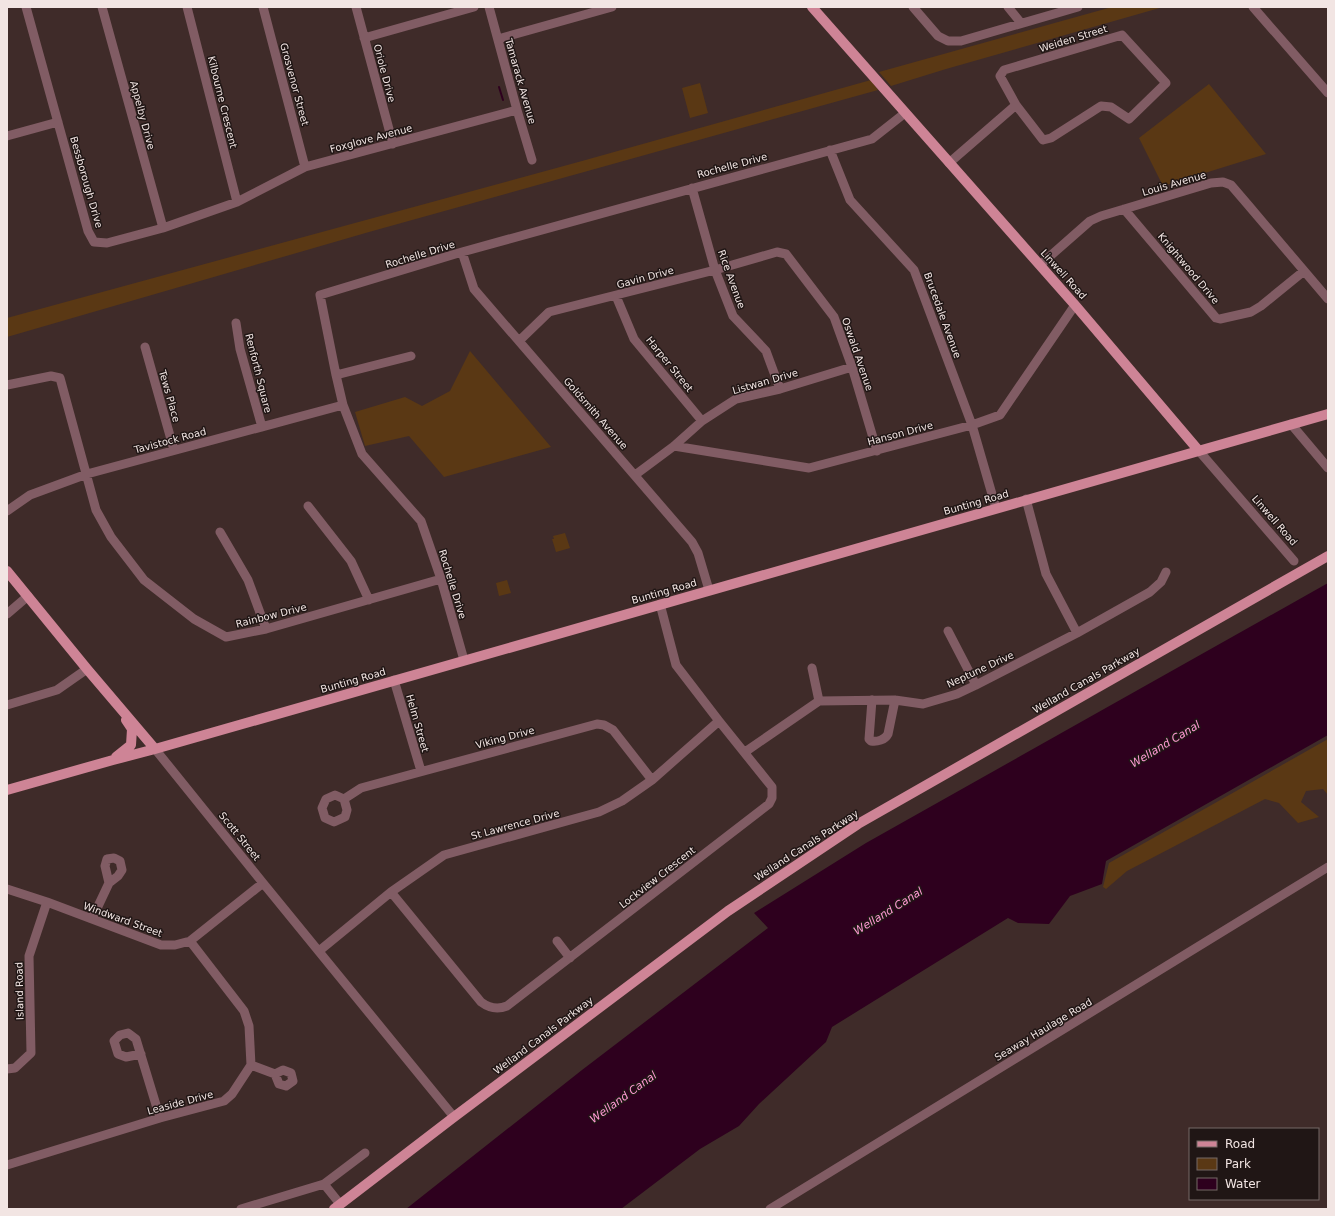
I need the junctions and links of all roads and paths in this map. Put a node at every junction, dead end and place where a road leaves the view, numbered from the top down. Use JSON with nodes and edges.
{"nodes":[{"id":1,"x":26,"y":7,"type":"edge"},
{"id":2,"x":102,"y":7,"type":"edge"},
{"id":3,"x":187,"y":7,"type":"edge"},
{"id":4,"x":263,"y":7,"type":"edge"},
{"id":5,"x":356,"y":7,"type":"edge"},
{"id":6,"x":474,"y":7,"type":"edge"},
{"id":7,"x":488,"y":7,"type":"edge"},
{"id":8,"x":612,"y":7,"type":"edge"},
{"id":9,"x":812,"y":7,"type":"edge"},
{"id":10,"x":913,"y":7,"type":"edge"},
{"id":11,"x":1008,"y":7,"type":"edge"},
{"id":12,"x":1078,"y":7,"type":"edge"},
{"id":13,"x":1253,"y":7,"type":"edge"},
{"id":14,"x":1022,"y":23,"type":"junction"},
{"id":15,"x":364,"y":38,"type":"junction"},
{"id":16,"x":498,"y":39,"type":"junction"},
{"id":17,"x":1328,"y":93,"type":"edge"},
{"id":18,"x":1016,"y":105,"type":"junction"},
{"id":19,"x":517,"y":110,"type":"junction"},
{"id":20,"x":905,"y":113,"type":"junction"},
{"id":21,"x":58,"y":122,"type":"junction"},
{"id":22,"x":7,"y":136,"type":"edge"},
{"id":23,"x":393,"y":144,"type":"junction"},
{"id":24,"x":830,"y":150,"type":"junction"},
{"id":25,"x":532,"y":160,"type":"dead end"},
{"id":26,"x":949,"y":163,"type":"junction"},
{"id":27,"x":305,"y":167,"type":"junction"},
{"id":28,"x":692,"y":188,"type":"junction"},
{"id":29,"x":237,"y":202,"type":"junction"},
{"id":30,"x":1124,"y":209,"type":"junction"},
{"id":31,"x":162,"y":228,"type":"junction"},
{"id":32,"x":462,"y":252,"type":"junction"},
{"id":33,"x":786,"y":254,"type":"joint"},
{"id":34,"x":1040,"y":265,"type":"junction"},
{"id":35,"x":715,"y":270,"type":"junction"},
{"id":36,"x":1304,"y":271,"type":"junction"},
{"id":37,"x":616,"y":296,"type":"junction"},
{"id":38,"x":1328,"y":300,"type":"edge"},
{"id":39,"x":1075,"y":305,"type":"junction"},
{"id":40,"x":236,"y":323,"type":"dead end"},
{"id":41,"x":519,"y":341,"type":"junction"},
{"id":42,"x":145,"y":347,"type":"dead end"},
{"id":43,"x":411,"y":356,"type":"dead end"},
{"id":44,"x":852,"y":367,"type":"junction"},
{"id":45,"x":336,"y":375,"type":"junction"},
{"id":46,"x":7,"y":385,"type":"edge"},
{"id":47,"x":780,"y":389,"type":"junction"},
{"id":48,"x":344,"y":405,"type":"junction"},
{"id":49,"x":1328,"y":414,"type":"edge"},
{"id":50,"x":702,"y":421,"type":"junction"},
{"id":51,"x":1291,"y":424,"type":"junction"},
{"id":52,"x":972,"y":425,"type":"junction"},
{"id":53,"x":262,"y":427,"type":"junction"},
{"id":54,"x":674,"y":446,"type":"junction"},
{"id":55,"x":174,"y":450,"type":"junction"},
{"id":56,"x":877,"y":451,"type":"junction"},
{"id":57,"x":1199,"y":451,"type":"junction"},
{"id":58,"x":1328,"y":468,"type":"edge"},
{"id":59,"x":87,"y":474,"type":"junction"},
{"id":60,"x":635,"y":475,"type":"junction"},
{"id":61,"x":1026,"y":500,"type":"junction"},
{"id":62,"x":308,"y":506,"type":"dead end"},
{"id":63,"x":996,"y":508,"type":"junction"},
{"id":64,"x":7,"y":511,"type":"edge"},
{"id":65,"x":220,"y":532,"type":"dead end"},
{"id":66,"x":1328,"y":556,"type":"edge"},
{"id":67,"x":1294,"y":561,"type":"dead end"},
{"id":68,"x":7,"y":571,"type":"edge"},
{"id":69,"x":1166,"y":572,"type":"dead end"},
{"id":70,"x":442,"y":579,"type":"junction"},
{"id":71,"x":709,"y":590,"type":"junction"},
{"id":72,"x":28,"y":596,"type":"junction"},
{"id":73,"x":369,"y":600,"type":"junction"},
{"id":74,"x":660,"y":604,"type":"junction"},
{"id":75,"x":7,"y":614,"type":"edge"},
{"id":76,"x":266,"y":629,"type":"junction"},
{"id":77,"x":948,"y":631,"type":"dead end"},
{"id":78,"x":1077,"y":633,"type":"junction"},
{"id":79,"x":464,"y":660,"type":"junction"},
{"id":80,"x":87,"y":668,"type":"junction"},
{"id":81,"x":812,"y":668,"type":"dead end"},
{"id":82,"x":394,"y":680,"type":"junction"},
{"id":83,"x":976,"y":685,"type":"junction"},
{"id":84,"x":872,"y":700,"type":"junction"},
{"id":85,"x":895,"y":700,"type":"junction"},
{"id":86,"x":819,"y":701,"type":"junction"},
{"id":87,"x":117,"y":704,"type":"junction"},
{"id":88,"x":7,"y":705,"type":"edge"},
{"id":89,"x":719,"y":722,"type":"junction"},
{"id":90,"x":155,"y":749,"type":"junction"},
{"id":91,"x":745,"y":752,"type":"junction"},
{"id":92,"x":113,"y":760,"type":"junction"},
{"id":93,"x":421,"y":771,"type":"junction"},
{"id":94,"x":652,"y":780,"type":"junction"},
{"id":95,"x":7,"y":790,"type":"edge"},
{"id":96,"x":344,"y":799,"type":"dead end"},
{"id":97,"x":1328,"y":867,"type":"edge"},
{"id":98,"x":109,"y":883,"type":"dead end"},
{"id":99,"x":263,"y":883,"type":"junction"},
{"id":100,"x":7,"y":889,"type":"edge"},
{"id":101,"x":391,"y":892,"type":"junction"},
{"id":102,"x":47,"y":902,"type":"junction"},
{"id":103,"x":92,"y":919,"type":"junction"},
{"id":104,"x":190,"y":941,"type":"junction"},
{"id":105,"x":557,"y":941,"type":"dead end"},
{"id":106,"x":319,"y":951,"type":"junction"},
{"id":107,"x":570,"y":958,"type":"junction"},
{"id":108,"x":141,"y":1054,"type":"dead end"},
{"id":109,"x":251,"y":1065,"type":"junction"},
{"id":110,"x":7,"y":1069,"type":"edge"},
{"id":111,"x":275,"y":1074,"type":"dead end"},
{"id":112,"x":454,"y":1117,"type":"junction"},
{"id":113,"x":160,"y":1118,"type":"junction"},
{"id":114,"x":365,"y":1153,"type":"dead end"},
{"id":115,"x":7,"y":1165,"type":"edge"},
{"id":116,"x":324,"y":1184,"type":"junction"},
{"id":117,"x":337,"y":1207,"type":"edge"},
{"id":118,"x":241,"y":1209,"type":"edge"},
{"id":119,"x":770,"y":1209,"type":"edge"}],
"edges":[{"from":1,"to":21,"type":"street","name":"Bessborough Drive"},
{"from":2,"to":31,"type":"street","name":"Appelby Drive"},
{"from":3,"to":29,"type":"street","name":"Kilbourne Crescent"},
{"from":4,"to":27,"type":"street","name":"Grosvenor Street"},
{"from":5,"to":15,"type":"street","name":"Oriole Drive"},
{"from":6,"to":15,"type":"street"},
{"from":7,"to":16,"type":"street","name":"Tamarack Avenue"},
{"from":8,"to":16,"type":"street"},
{"from":9,"to":20,"type":"main road","name":"Linwell Road"},
{"from":10,"to":14,"type":"street"},
{"from":11,"to":14,"type":"street"},
{"from":12,"to":14,"type":"street"},
{"from":13,"to":17,"type":"street"},
{"from":15,"to":23,"type":"street","name":"Oriole Drive"},
{"from":16,"to":19,"type":"street","name":"Tamarack Avenue"},
{"from":18,"to":18,"type":"street","name":"Weiden Street"},
{"from":18,"to":26,"type":"street"},
{"from":19,"to":23,"type":"street","name":"Foxglove Avenue"},
{"from":19,"to":25,"type":"street","name":"Tamarack Avenue"},
{"from":20,"to":24,"type":"street","name":"Rochelle Drive"},
{"from":20,"to":26,"type":"main road","name":"Linwell Road"},
{"from":21,"to":22,"type":"street"},
{"from":21,"to":31,"type":"street","name":"Bessborough Drive"},
{"from":23,"to":27,"type":"street","name":"Foxglove Avenue"},
{"from":24,"to":28,"type":"street","name":"Rochelle Drive"},
{"from":24,"to":52,"type":"street","name":"Brucedale Avenue"},
{"from":26,"to":34,"type":"main road","name":"Linwell Road"},
{"from":27,"to":29,"type":"street","name":"Foxglove Avenue"},
{"from":28,"to":32,"type":"street","name":"Rochelle Drive"},
{"from":28,"to":35,"type":"street","name":"Rice Avenue"},
{"from":29,"to":31,"type":"street","name":"Bessborough Drive"},
{"from":30,"to":34,"type":"street","name":"Louis Avenue"},
{"from":30,"to":36,"type":"street","name":"Louis Avenue"},
{"from":30,"to":36,"type":"street","name":"Knightwood Drive"},
{"from":32,"to":41,"type":"street","name":"Goldsmith Avenue"},
{"from":32,"to":45,"type":"street","name":"Rochelle Drive"},
{"from":33,"to":35,"type":"street","name":"Gavin Drive"},
{"from":33,"to":44,"type":"street","name":"Oswald Avenue"},
{"from":34,"to":39,"type":"main road","name":"Linwell Road"},
{"from":35,"to":37,"type":"street","name":"Gavin Drive"},
{"from":35,"to":47,"type":"street","name":"Rice Avenue"},
{"from":36,"to":38,"type":"street","name":"Louis Avenue"},
{"from":37,"to":41,"type":"street","name":"Gavin Drive"},
{"from":37,"to":50,"type":"street","name":"Harper Street"},
{"from":39,"to":52,"type":"street","name":"Hanson Drive"},
{"from":39,"to":57,"type":"main road","name":"Linwell Road"},
{"from":40,"to":53,"type":"street","name":"Renforth Square"},
{"from":41,"to":60,"type":"street","name":"Goldsmith Avenue"},
{"from":42,"to":55,"type":"street","name":"Tews Place"},
{"from":43,"to":45,"type":"street"},
{"from":44,"to":47,"type":"street","name":"Listwan Drive"},
{"from":44,"to":56,"type":"street","name":"Oswald Avenue"},
{"from":45,"to":48,"type":"street","name":"Rochelle Drive"},
{"from":46,"to":59,"type":"street","name":"Rainbow Drive"},
{"from":47,"to":50,"type":"street","name":"Listwan Drive"},
{"from":48,"to":53,"type":"street","name":"Tavistock Road"},
{"from":48,"to":70,"type":"street","name":"Rochelle Drive"},
{"from":49,"to":51,"type":"main road","name":"Bunting Road"},
{"from":50,"to":54,"type":"street","name":"Listwan Drive"},
{"from":51,"to":57,"type":"main road","name":"Bunting Road"},
{"from":51,"to":58,"type":"street"},
{"from":52,"to":56,"type":"street","name":"Hanson Drive"},
{"from":52,"to":63,"type":"street","name":"Brucedale Avenue"},
{"from":53,"to":55,"type":"street","name":"Tavistock Road"},
{"from":54,"to":56,"type":"street","name":"Hanson Drive"},
{"from":54,"to":60,"type":"street","name":"Listwan Drive"},
{"from":55,"to":59,"type":"street","name":"Tavistock Road"},
{"from":57,"to":61,"type":"main road","name":"Bunting Road"},
{"from":57,"to":67,"type":"street","name":"Linwell Road"},
{"from":59,"to":64,"type":"street","name":"Tavistock Road"},
{"from":59,"to":76,"type":"street","name":"Rainbow Drive"},
{"from":60,"to":71,"type":"street","name":"Goldsmith Avenue"},
{"from":61,"to":63,"type":"main road","name":"Bunting Road"},
{"from":61,"to":78,"type":"street"},
{"from":62,"to":73,"type":"street"},
{"from":63,"to":71,"type":"main road","name":"Bunting Road"},
{"from":65,"to":76,"type":"street"},
{"from":66,"to":112,"type":"main road","name":"Welland Canals Parkway"},
{"from":68,"to":72,"type":"main road","name":"Scott Street"},
{"from":69,"to":78,"type":"street","name":"Neptune Drive"},
{"from":70,"to":73,"type":"street","name":"Rainbow Drive"},
{"from":70,"to":79,"type":"street","name":"Rochelle Drive"},
{"from":71,"to":74,"type":"main road","name":"Bunting Road"},
{"from":72,"to":75,"type":"street"},
{"from":72,"to":80,"type":"main road","name":"Scott Street"},
{"from":73,"to":76,"type":"street","name":"Rainbow Drive"},
{"from":74,"to":79,"type":"main road","name":"Bunting Road"},
{"from":74,"to":89,"type":"street","name":"Lockview Crescent"},
{"from":77,"to":83,"type":"street"},
{"from":78,"to":83,"type":"street","name":"Neptune Drive"},
{"from":79,"to":82,"type":"main road","name":"Bunting Road"},
{"from":80,"to":87,"type":"main road","name":"Scott Street"},
{"from":80,"to":88,"type":"street"},
{"from":81,"to":86,"type":"street"},
{"from":82,"to":90,"type":"main road","name":"Bunting Road"},
{"from":82,"to":93,"type":"street","name":"Helm Street"},
{"from":83,"to":85,"type":"street","name":"Neptune Drive"},
{"from":84,"to":85,"type":"street","name":"Neptune Drive"},
{"from":84,"to":85,"type":"street"},
{"from":84,"to":86,"type":"street","name":"Neptune Drive"},
{"from":86,"to":91,"type":"street"},
{"from":87,"to":90,"type":"main road","name":"Scott Street"},
{"from":87,"to":92,"type":"main road"},
{"from":89,"to":91,"type":"street","name":"Lockview Crescent"},
{"from":89,"to":94,"type":"street","name":"St Lawrence Drive"},
{"from":90,"to":92,"type":"main road","name":"Bunting Road"},
{"from":90,"to":99,"type":"street","name":"Scott Street"},
{"from":91,"to":107,"type":"street","name":"Lockview Crescent"},
{"from":92,"to":95,"type":"main road","name":"Bunting Road"},
{"from":93,"to":94,"type":"street","name":"Viking Drive"},
{"from":93,"to":96,"type":"street","name":"Viking Drive"},
{"from":94,"to":101,"type":"street","name":"St Lawrence Drive"},
{"from":97,"to":119,"type":"street","name":"Seaway Haulage Road"},
{"from":98,"to":103,"type":"street"},
{"from":99,"to":104,"type":"street","name":"Windward Street"},
{"from":99,"to":106,"type":"street","name":"Scott Street"},
{"from":100,"to":102,"type":"street","name":"Windward Street"},
{"from":101,"to":106,"type":"street","name":"St Lawrence Drive"},
{"from":101,"to":107,"type":"street","name":"Lockview Crescent"},
{"from":102,"to":103,"type":"street","name":"Windward Street"},
{"from":102,"to":110,"type":"street","name":"Island Road"},
{"from":103,"to":104,"type":"street","name":"Windward Street"},
{"from":104,"to":109,"type":"street"},
{"from":105,"to":107,"type":"street"},
{"from":106,"to":112,"type":"street","name":"Scott Street"},
{"from":108,"to":113,"type":"street"},
{"from":109,"to":111,"type":"street"},
{"from":109,"to":113,"type":"street","name":"Leaside Drive"},
{"from":112,"to":117,"type":"main road","name":"Welland Canals Parkway"},
{"from":113,"to":115,"type":"street","name":"Leaside Drive"},
{"from":114,"to":116,"type":"street"},
{"from":116,"to":117,"type":"street"},
{"from":116,"to":118,"type":"street"}]}
